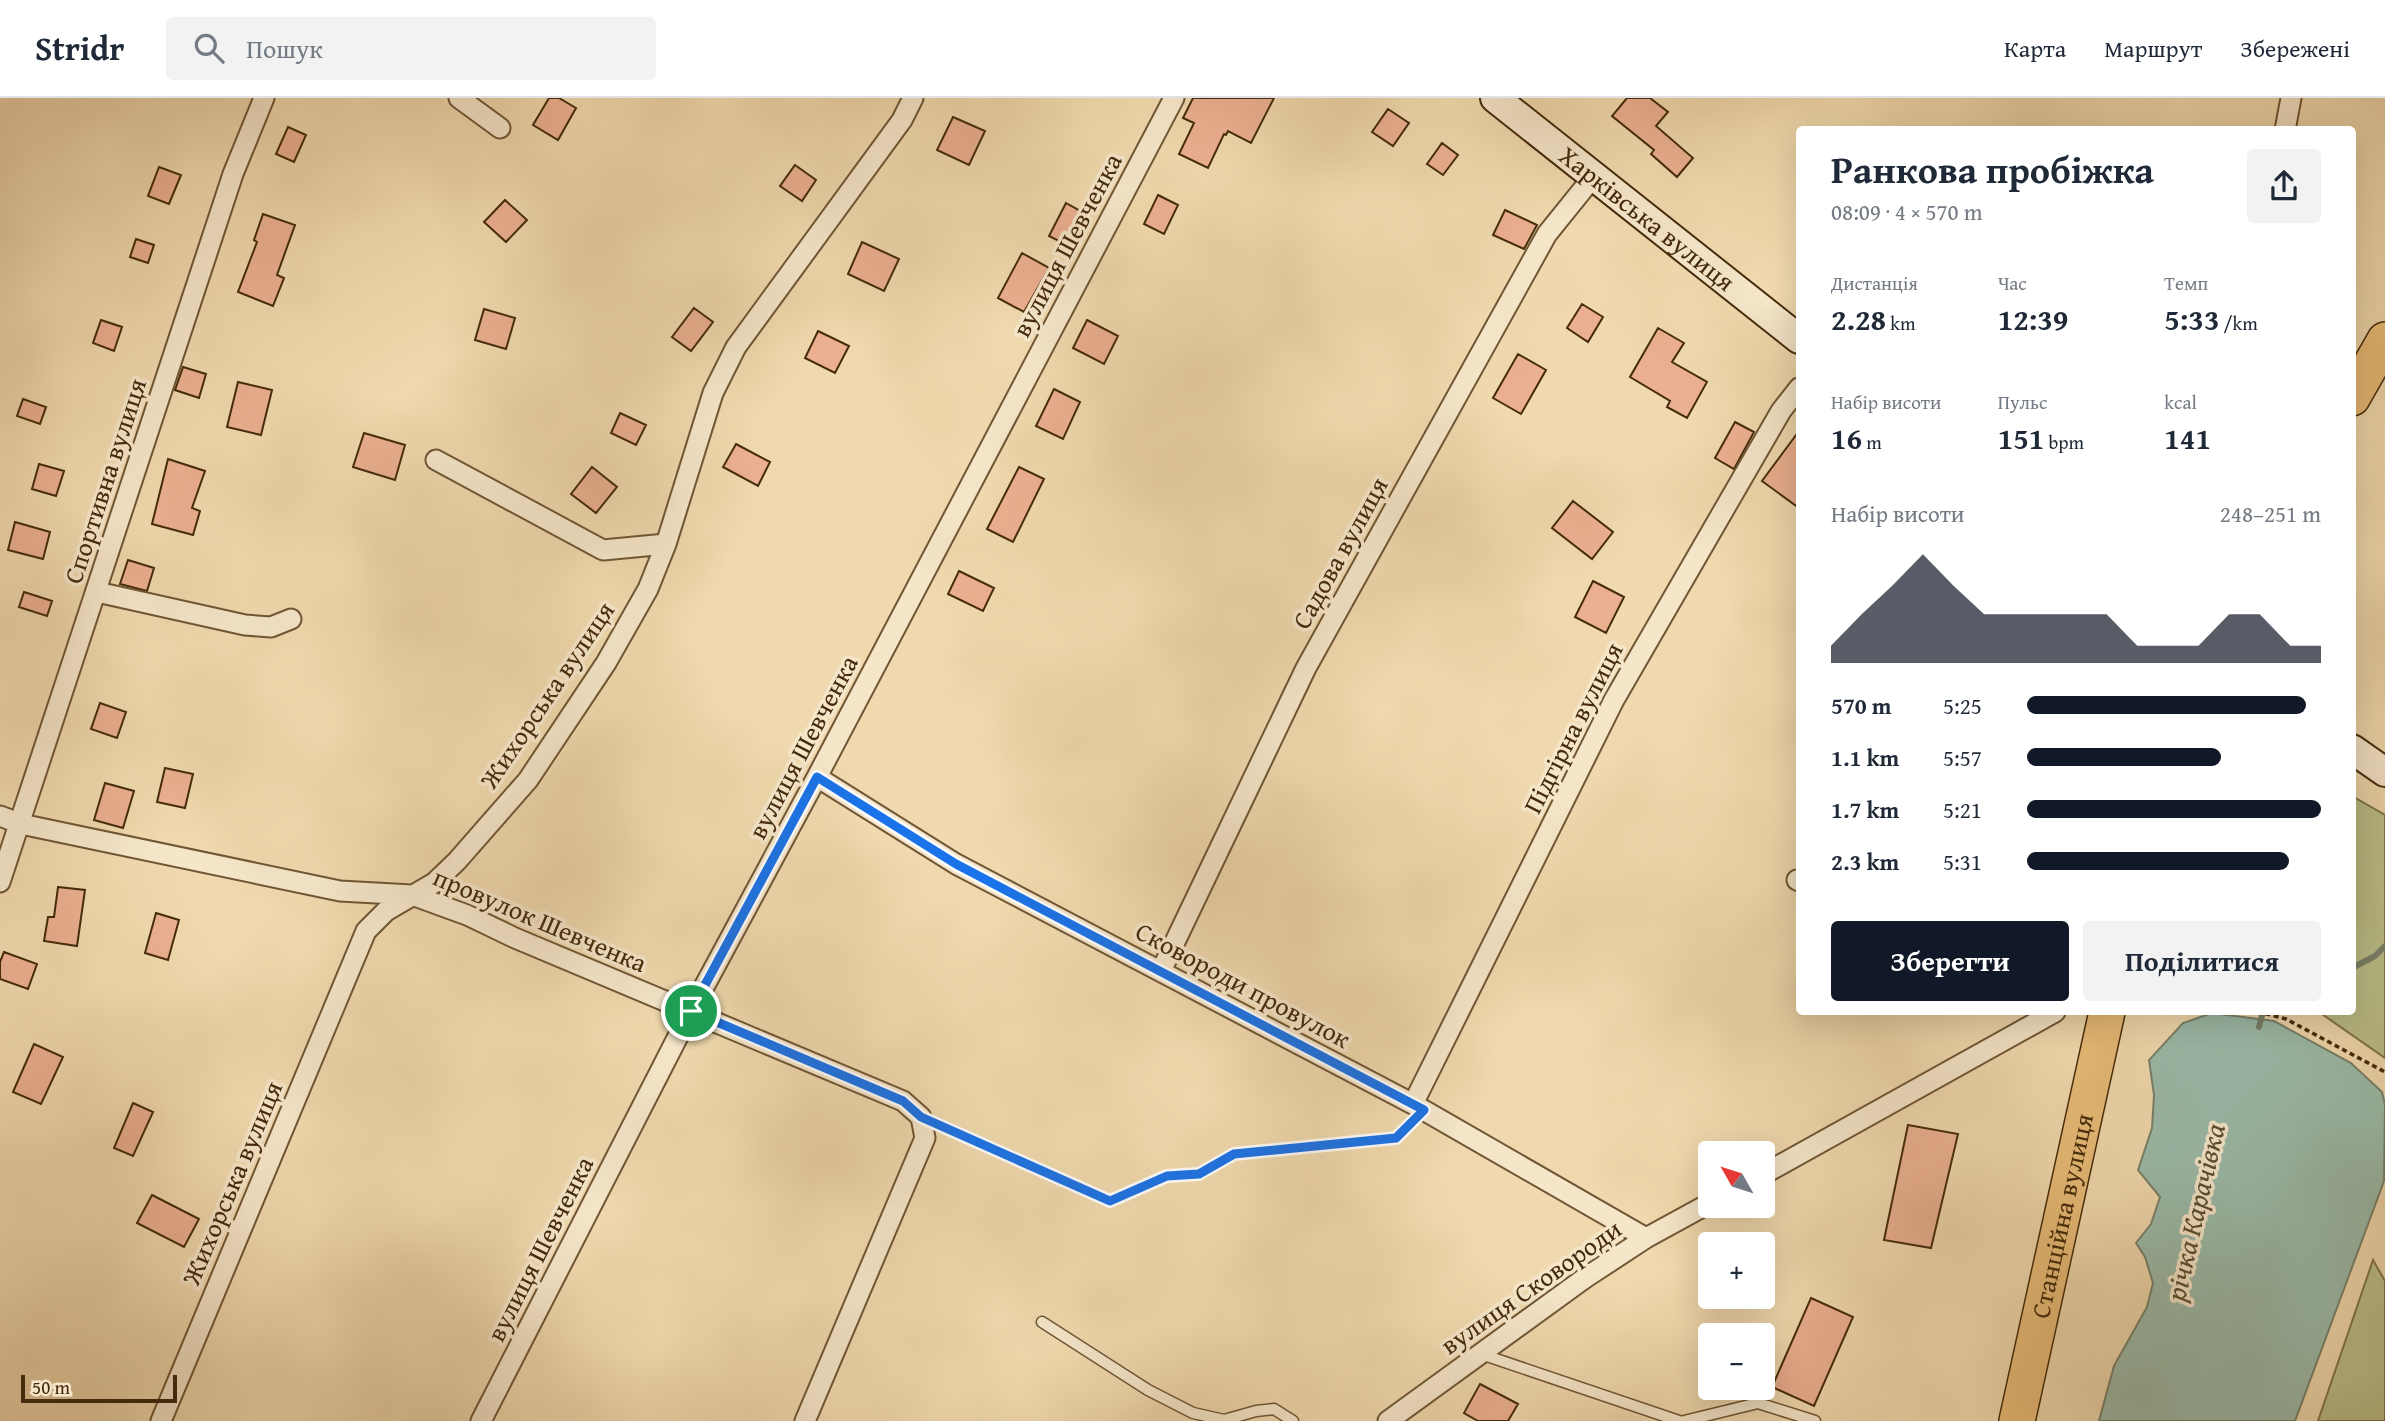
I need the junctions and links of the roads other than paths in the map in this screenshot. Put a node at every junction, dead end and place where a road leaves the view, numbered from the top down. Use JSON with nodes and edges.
{"nodes":[{"id":1,"x":264,"y":98,"type":"edge"},
{"id":2,"x":459,"y":98,"type":"edge"},
{"id":3,"x":913,"y":98,"type":"edge"},
{"id":4,"x":1174,"y":98,"type":"edge"},
{"id":5,"x":1495,"y":98,"type":"edge"},
{"id":6,"x":2291,"y":98,"type":"edge"},
{"id":7,"x":2286,"y":126,"type":"edge"},
{"id":8,"x":500,"y":128,"type":"dead end"},
{"id":9,"x":1593,"y":177,"type":"junction"},
{"id":10,"x":1796,"y":337,"type":"edge"},
{"id":11,"x":2385,"y":340,"type":"edge"},
{"id":12,"x":2356,"y":391,"type":"edge"},
{"id":13,"x":1796,"y":392,"type":"edge"},
{"id":14,"x":436,"y":460,"type":"dead end"},
{"id":15,"x":666,"y":544,"type":"junction"},
{"id":16,"x":97,"y":592,"type":"junction"},
{"id":17,"x":291,"y":619,"type":"dead end"},
{"id":18,"x":2356,"y":752,"type":"edge"},
{"id":19,"x":2385,"y":772,"type":"edge"},
{"id":20,"x":817,"y":777,"type":"junction"},
{"id":21,"x":0,"y":816,"type":"edge"},
{"id":22,"x":21,"y":824,"type":"junction"},
{"id":23,"x":0,"y":882,"type":"edge"},
{"id":24,"x":412,"y":895,"type":"junction"},
{"id":25,"x":1161,"y":971,"type":"junction"},
{"id":26,"x":691,"y":1011,"type":"junction"},
{"id":27,"x":2051,"y":1015,"type":"edge"},
{"id":28,"x":2106,"y":1015,"type":"edge"},
{"id":29,"x":1419,"y":1107,"type":"junction"},
{"id":30,"x":921,"y":1117,"type":"junction"},
{"id":31,"x":1775,"y":1168,"type":"edge"},
{"id":32,"x":1110,"y":1201,"type":"road end"},
{"id":33,"x":1698,"y":1210,"type":"edge"},
{"id":34,"x":1646,"y":1238,"type":"junction"},
{"id":35,"x":1042,"y":1322,"type":"dead end"},
{"id":36,"x":1481,"y":1354,"type":"junction"},
{"id":37,"x":161,"y":1421,"type":"edge"},
{"id":38,"x":481,"y":1421,"type":"edge"},
{"id":39,"x":805,"y":1421,"type":"edge"},
{"id":40,"x":1293,"y":1421,"type":"edge"},
{"id":41,"x":1388,"y":1421,"type":"edge"},
{"id":42,"x":1679,"y":1421,"type":"edge"},
{"id":43,"x":1684,"y":1421,"type":"edge"},
{"id":44,"x":1815,"y":1421,"type":"edge"},
{"id":45,"x":2017,"y":1421,"type":"edge"}],
"edges":[{"from":1,"to":16,"type":"street","name":"Спортивна вулиця"},
{"from":2,"to":8,"type":"street"},
{"from":3,"to":15,"type":"street","name":"Жихорська вулиця"},
{"from":4,"to":20,"type":"street","name":"вулиця Шевченка"},
{"from":5,"to":9,"type":"main road","name":"Харківська вулиця"},
{"from":6,"to":7,"type":"street"},
{"from":9,"to":10,"type":"main road","name":"Харківська вулиця"},
{"from":9,"to":25,"type":"street","name":"Садова вулиця"},
{"from":11,"to":12,"type":"highway"},
{"from":13,"to":29,"type":"street","name":"Підгірна вулиця"},
{"from":14,"to":15,"type":"street"},
{"from":15,"to":24,"type":"street","name":"Жихорська вулиця"},
{"from":16,"to":17,"type":"street"},
{"from":16,"to":22,"type":"street","name":"Спортивна вулиця"},
{"from":18,"to":19,"type":"main road"},
{"from":20,"to":25,"type":"street","name":"Сковороди провулок"},
{"from":20,"to":26,"type":"street","name":"вулиця Шевченка"},
{"from":21,"to":22,"type":"street","name":"провулок Шевченка"},
{"from":22,"to":23,"type":"street","name":"Спортивна вулиця"},
{"from":22,"to":24,"type":"street","name":"провулок Шевченка"},
{"from":24,"to":26,"type":"street","name":"провулок Шевченка"},
{"from":24,"to":37,"type":"street","name":"Жихорська вулиця"},
{"from":25,"to":29,"type":"street","name":"Сковороди провулок"},
{"from":26,"to":30,"type":"street","name":"провулок Шевченка"},
{"from":26,"to":38,"type":"street","name":"вулиця Шевченка"},
{"from":27,"to":31,"type":"street"},
{"from":28,"to":45,"type":"highway","name":"Станційна вулиця"},
{"from":29,"to":34,"type":"street","name":"Сковороди провулок"},
{"from":30,"to":32,"type":"lane"},
{"from":30,"to":39,"type":"street"},
{"from":33,"to":34,"type":"street","name":"вулиця Сковороди"},
{"from":34,"to":36,"type":"street","name":"вулиця Сковороди"},
{"from":35,"to":40,"type":"lane"},
{"from":36,"to":41,"type":"street","name":"вулиця Сковороди"},
{"from":36,"to":42,"type":"lane"},
{"from":43,"to":44,"type":"lane"}]}
